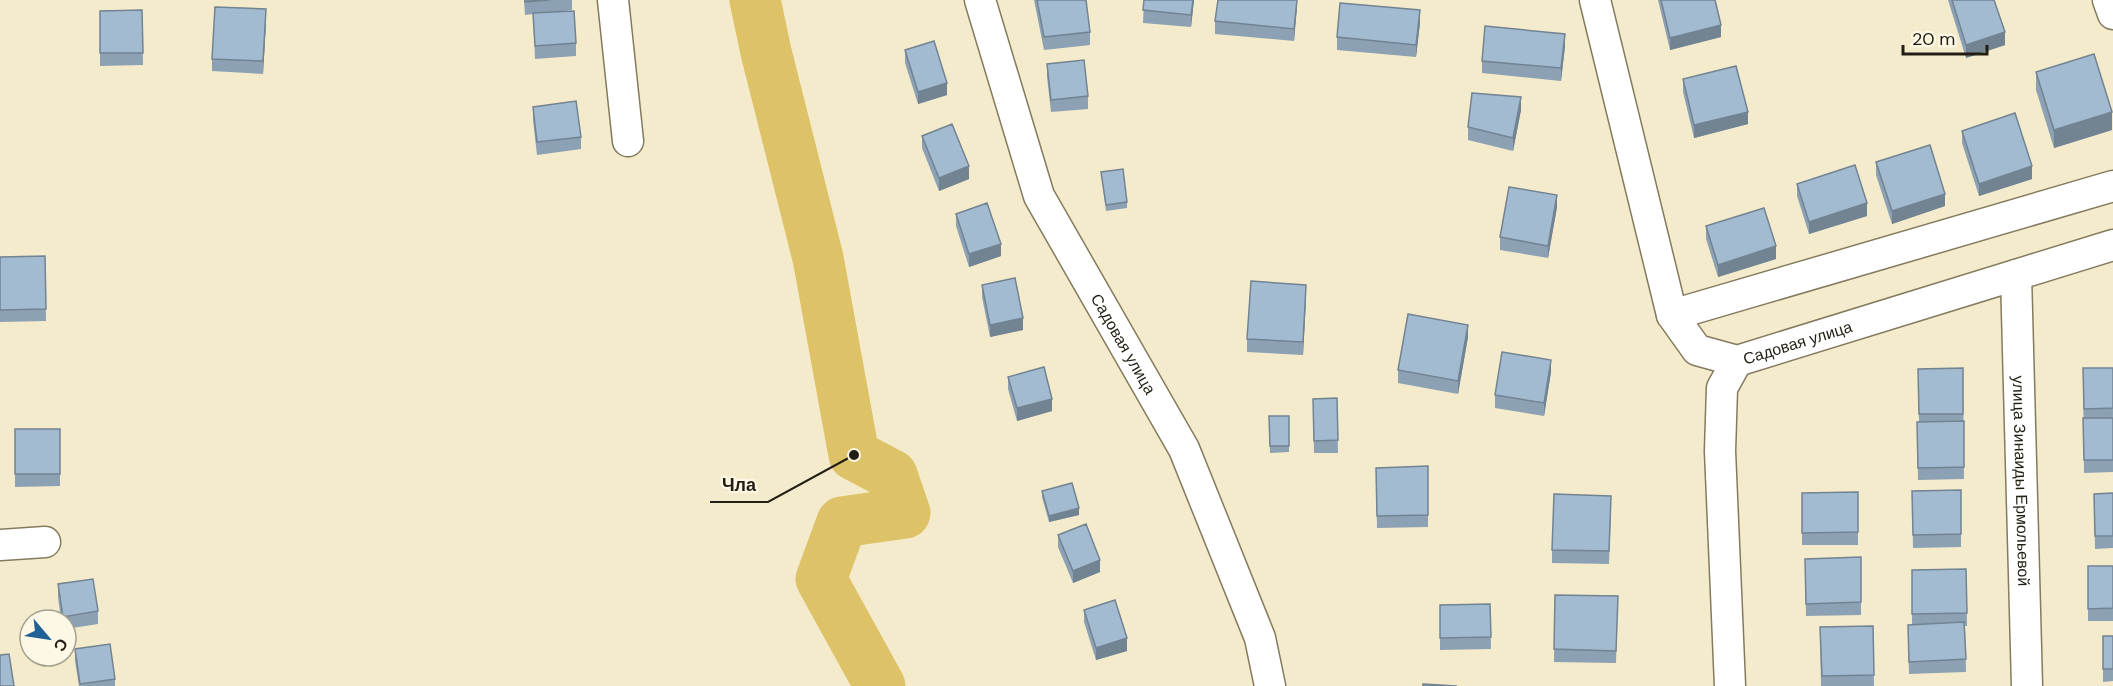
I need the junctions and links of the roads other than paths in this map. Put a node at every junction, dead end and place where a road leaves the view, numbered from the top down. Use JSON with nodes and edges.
{"nodes":[{"id":1,"x":613,"y":0,"type":"edge"},
{"id":2,"x":980,"y":0,"type":"edge"},
{"id":3,"x":1595,"y":0,"type":"edge"},
{"id":4,"x":2108,"y":0,"type":"edge"},
{"id":5,"x":2113,"y":14,"type":"edge"},
{"id":6,"x":628,"y":141,"type":"dead end"},
{"id":7,"x":2113,"y":186,"type":"edge"},
{"id":8,"x":2113,"y":245,"type":"edge"},
{"id":9,"x":2016,"y":275,"type":"junction"},
{"id":10,"x":1672,"y":315,"type":"junction"},
{"id":11,"x":1737,"y":362,"type":"junction"},
{"id":12,"x":45,"y":542,"type":"dead end"},
{"id":13,"x":0,"y":545,"type":"edge"},
{"id":14,"x":1270,"y":686,"type":"edge"},
{"id":15,"x":1730,"y":686,"type":"edge"},
{"id":16,"x":2027,"y":686,"type":"edge"}],
"edges":[{"from":1,"to":6,"type":"street"},
{"from":2,"to":14,"type":"street","name":"Садовая улица"},
{"from":3,"to":10,"type":"street","name":"Садовая улица"},
{"from":4,"to":5,"type":"street"},
{"from":7,"to":10,"type":"street"},
{"from":8,"to":9,"type":"street","name":"Садовая улица"},
{"from":9,"to":11,"type":"street","name":"Садовая улица"},
{"from":9,"to":16,"type":"street","name":"улица Зинаиды Ермольевой"},
{"from":10,"to":11,"type":"street","name":"Садовая улица"},
{"from":11,"to":15,"type":"street"},
{"from":12,"to":13,"type":"street"}]}
